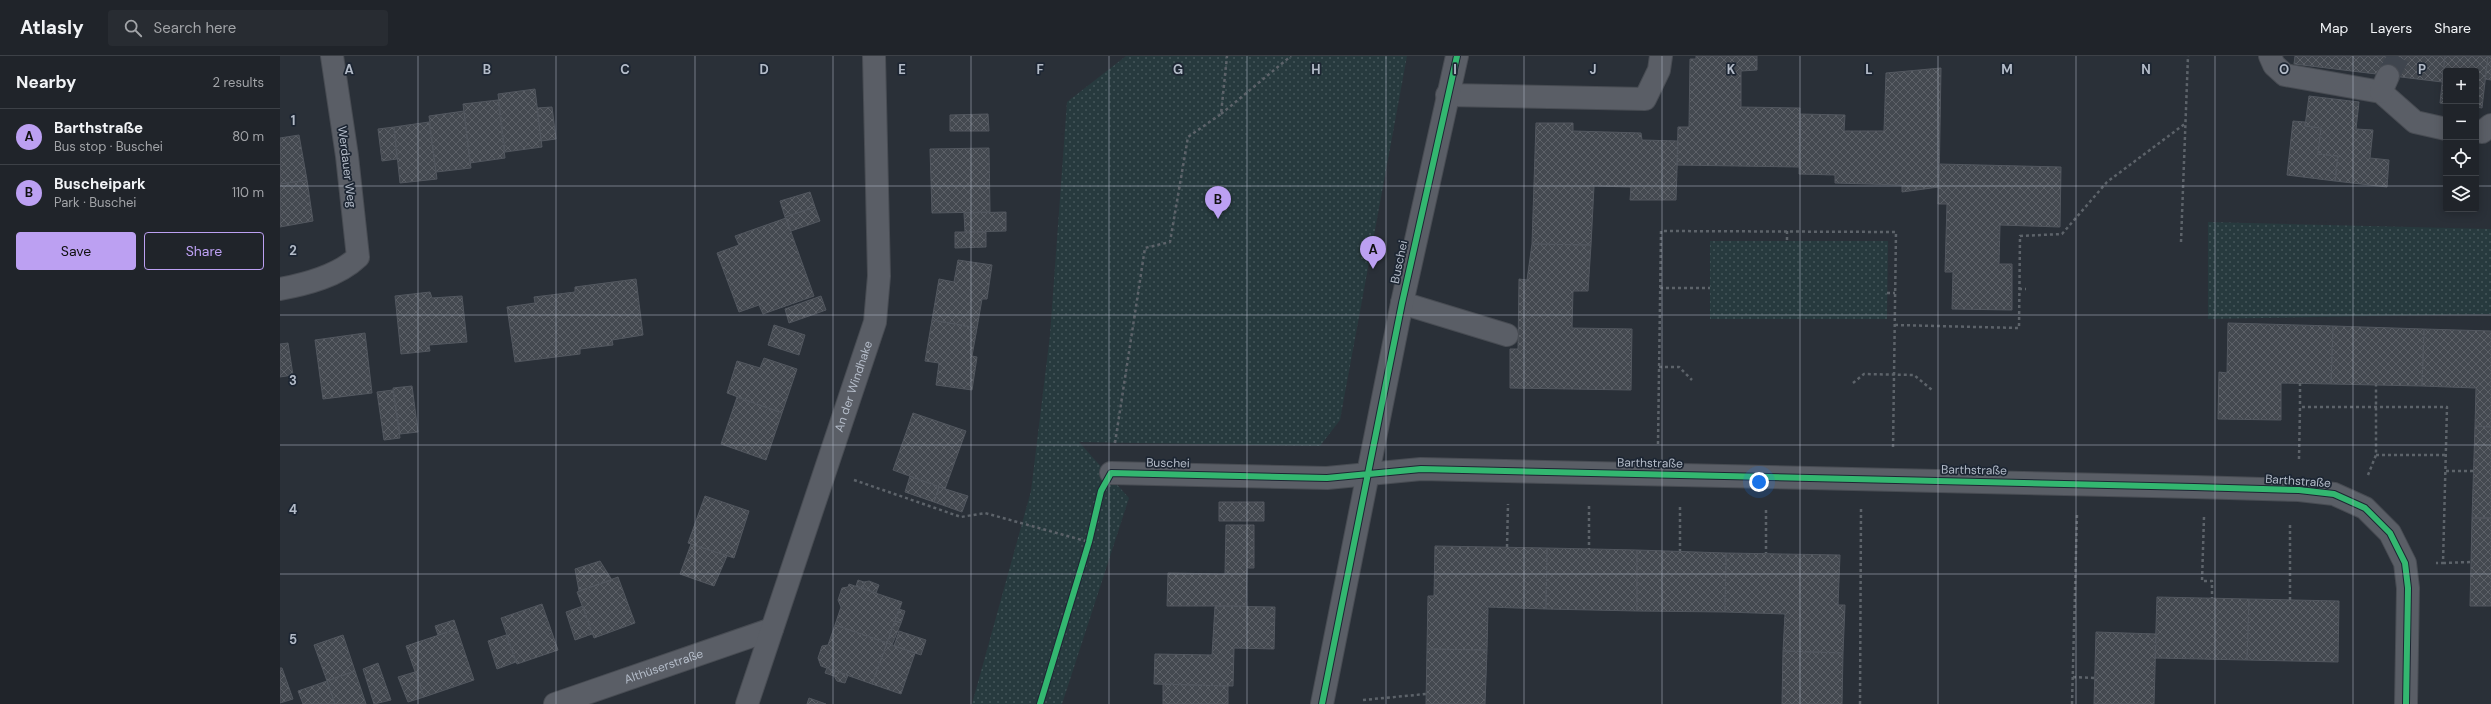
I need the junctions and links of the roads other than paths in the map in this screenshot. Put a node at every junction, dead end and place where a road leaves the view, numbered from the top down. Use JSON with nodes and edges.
{"nodes":[{"id":1,"x":332,"y":56,"type":"edge"},
{"id":2,"x":874,"y":56,"type":"edge"},
{"id":3,"x":1457,"y":56,"type":"edge"},
{"id":4,"x":1661,"y":56,"type":"edge"},
{"id":5,"x":2270,"y":56,"type":"edge"},
{"id":6,"x":1447,"y":95,"type":"junction"},
{"id":7,"x":2491,"y":125,"type":"edge"},
{"id":8,"x":2443,"y":128,"type":"edge"},
{"id":9,"x":2479,"y":132,"type":"edge"},
{"id":10,"x":280,"y":289,"type":"edge"},
{"id":11,"x":1402,"y":303,"type":"junction"},
{"id":12,"x":1507,"y":335,"type":"dead end"},
{"id":13,"x":1111,"y":473,"type":"road end"},
{"id":14,"x":1368,"y":474,"type":"junction"},
{"id":15,"x":772,"y":629,"type":"junction"},
{"id":16,"x":555,"y":704,"type":"edge"},
{"id":17,"x":746,"y":704,"type":"edge"},
{"id":18,"x":1322,"y":704,"type":"edge"},
{"id":19,"x":2406,"y":704,"type":"edge"}],
"edges":[{"from":1,"to":10,"type":"street","name":"Werdauer Weg"},
{"from":2,"to":15,"type":"street","name":"An der Windhake"},
{"from":3,"to":6,"type":"street","name":"Buschei"},
{"from":4,"to":6,"type":"street"},
{"from":5,"to":8,"type":"street"},
{"from":6,"to":11,"type":"street","name":"Buschei"},
{"from":7,"to":9,"type":"street"},
{"from":11,"to":12,"type":"street"},
{"from":11,"to":14,"type":"street","name":"Buschei"},
{"from":13,"to":14,"type":"street","name":"Buschei"},
{"from":14,"to":18,"type":"street","name":"Buschei"},
{"from":14,"to":19,"type":"street","name":"Barthstraße"},
{"from":15,"to":16,"type":"street","name":"Althüserstraße"},
{"from":15,"to":17,"type":"street","name":"An der Windhake"}]}
